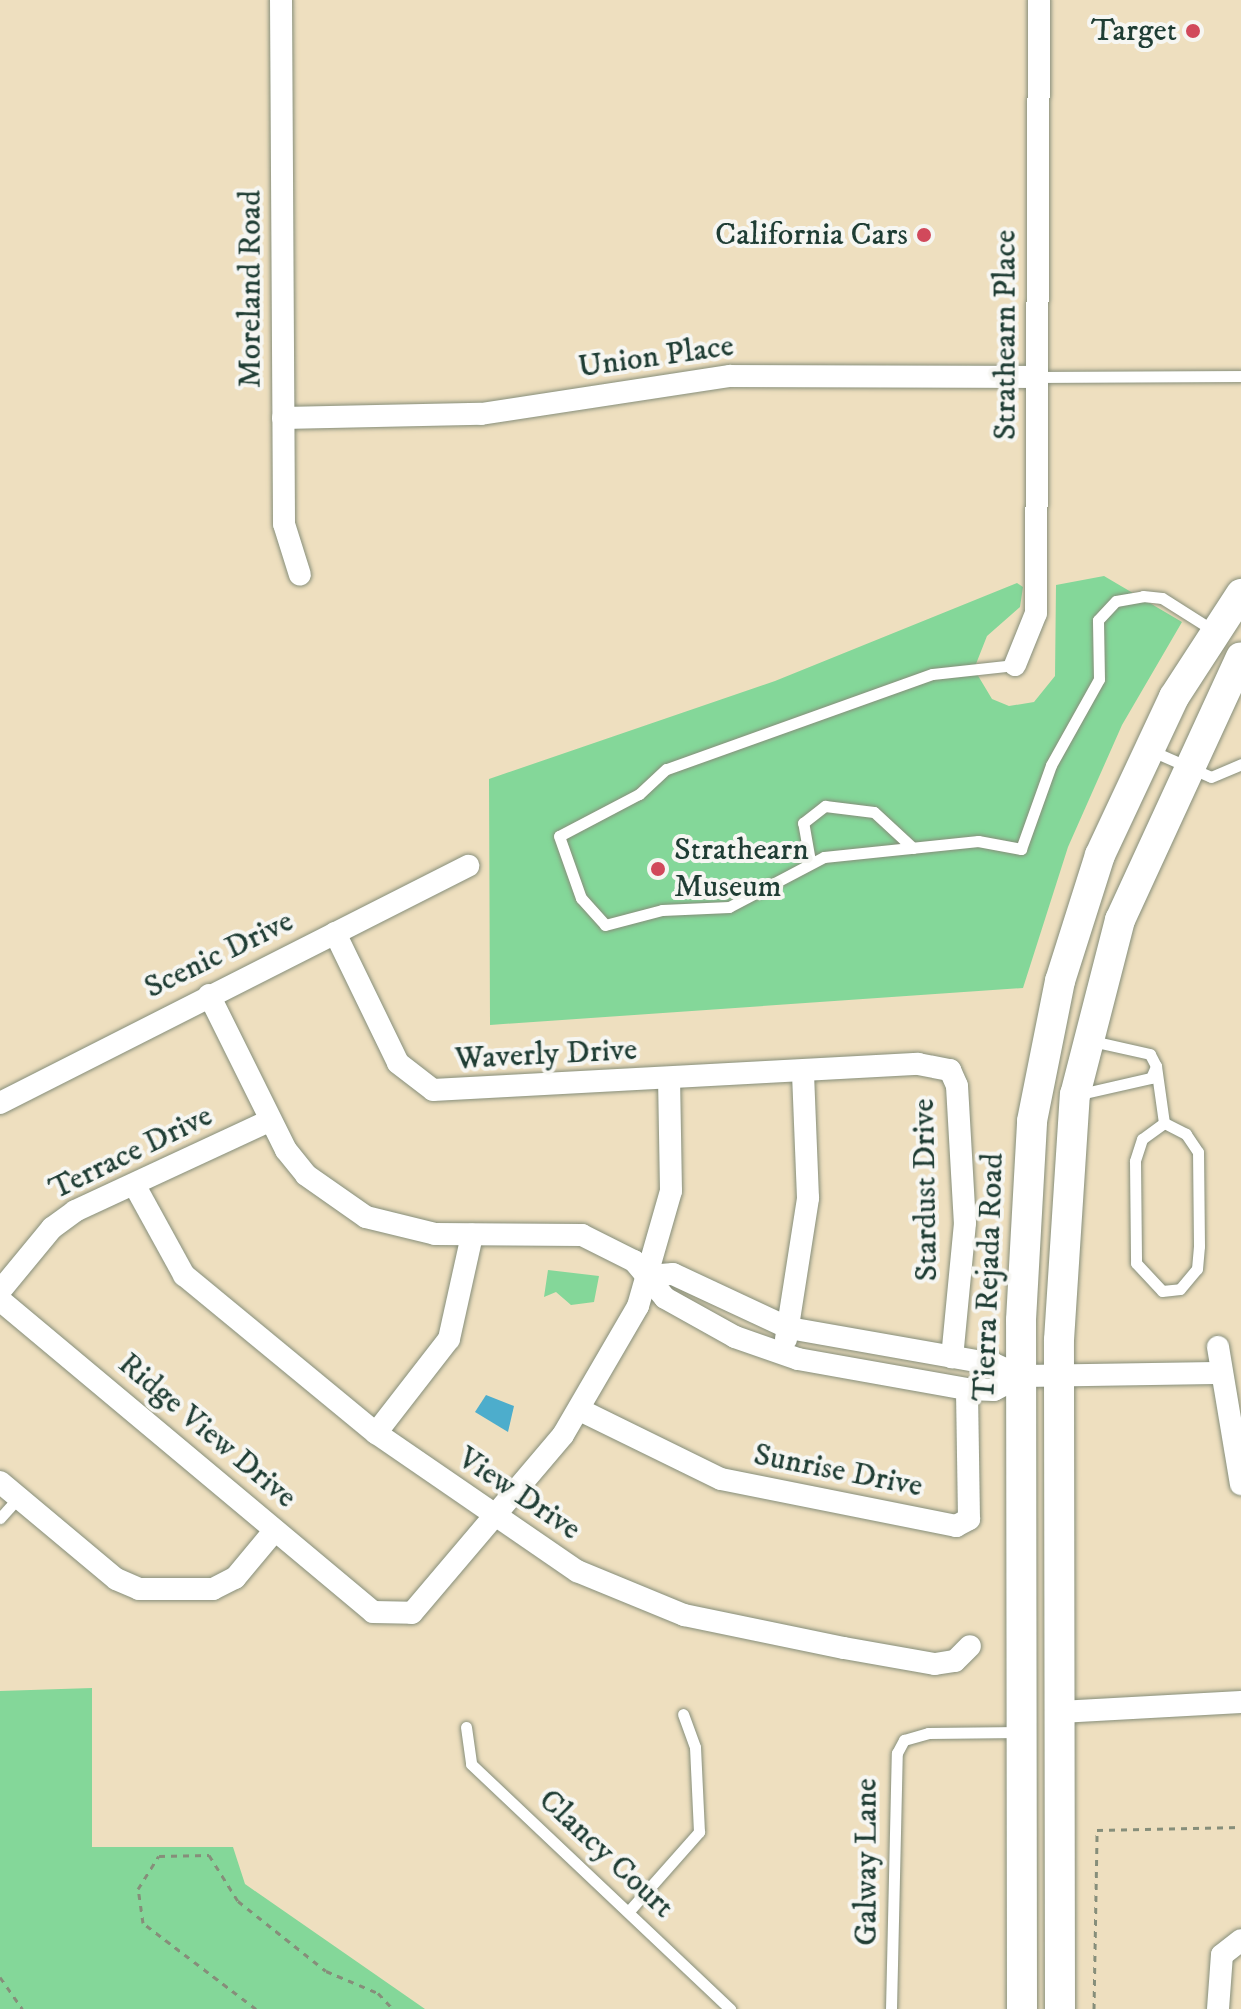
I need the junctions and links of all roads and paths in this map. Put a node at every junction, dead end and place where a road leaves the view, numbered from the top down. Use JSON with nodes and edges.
{"nodes":[{"id":1,"x":281,"y":0,"type":"edge"},
{"id":2,"x":1039,"y":0,"type":"edge"},
{"id":3,"x":1241,"y":376,"type":"edge"},
{"id":4,"x":1037,"y":377,"type":"junction"},
{"id":5,"x":283,"y":418,"type":"junction"},
{"id":6,"x":300,"y":575,"type":"dead end"},
{"id":7,"x":1241,"y":594,"type":"edge"},
{"id":8,"x":1214,"y":632,"type":"junction"},
{"id":9,"x":1241,"y":657,"type":"edge"},
{"id":10,"x":1015,"y":665,"type":"joint"},
{"id":11,"x":1148,"y":749,"type":"junction"},
{"id":12,"x":1241,"y":764,"type":"edge"},
{"id":13,"x":1183,"y":771,"type":"junction"},
{"id":14,"x":913,"y":848,"type":"junction"},
{"id":15,"x":810,"y":861,"type":"junction"},
{"id":16,"x":468,"y":866,"type":"dead end"},
{"id":17,"x":335,"y":933,"type":"junction"},
{"id":18,"x":209,"y":995,"type":"junction"},
{"id":19,"x":1087,"y":1040,"type":"junction"},
{"id":20,"x":1156,"y":1066,"type":"junction"},
{"id":21,"x":950,"y":1070,"type":"joint"},
{"id":22,"x":803,"y":1072,"type":"junction"},
{"id":23,"x":669,"y":1081,"type":"junction"},
{"id":24,"x":1075,"y":1095,"type":"junction"},
{"id":25,"x":0,"y":1103,"type":"edge"},
{"id":26,"x":269,"y":1121,"type":"junction"},
{"id":27,"x":1164,"y":1123,"type":"junction"},
{"id":28,"x":135,"y":1186,"type":"junction"},
{"id":29,"x":472,"y":1235,"type":"junction"},
{"id":30,"x":649,"y":1276,"type":"junction"},
{"id":31,"x":0,"y":1291,"type":"edge"},
{"id":32,"x":0,"y":1300,"type":"edge"},
{"id":33,"x":789,"y":1328,"type":"junction"},
{"id":34,"x":1218,"y":1347,"type":"dead end"},
{"id":35,"x":782,"y":1356,"type":"junction"},
{"id":36,"x":952,"y":1357,"type":"junction"},
{"id":37,"x":1220,"y":1373,"type":"junction"},
{"id":38,"x":1059,"y":1375,"type":"junction"},
{"id":39,"x":1020,"y":1376,"type":"junction"},
{"id":40,"x":967,"y":1389,"type":"junction"},
{"id":41,"x":580,"y":1410,"type":"junction"},
{"id":42,"x":376,"y":1433,"type":"junction"},
{"id":43,"x":0,"y":1482,"type":"edge"},
{"id":44,"x":1241,"y":1484,"type":"edge"},
{"id":45,"x":18,"y":1498,"type":"junction"},
{"id":46,"x":0,"y":1518,"type":"edge"},
{"id":47,"x":494,"y":1519,"type":"junction"},
{"id":48,"x":275,"y":1530,"type":"junction"},
{"id":49,"x":970,"y":1646,"type":"dead end"},
{"id":50,"x":1241,"y":1702,"type":"edge"},
{"id":51,"x":1060,"y":1712,"type":"junction"},
{"id":52,"x":683,"y":1714,"type":"dead end"},
{"id":53,"x":466,"y":1727,"type":"dead end"},
{"id":54,"x":1022,"y":1732,"type":"junction"},
{"id":55,"x":1241,"y":1827,"type":"edge"},
{"id":56,"x":629,"y":1911,"type":"junction"},
{"id":57,"x":1241,"y":1940,"type":"edge"},
{"id":58,"x":0,"y":1977,"type":"edge"},
{"id":59,"x":22,"y":2009,"type":"edge"},
{"id":60,"x":256,"y":2009,"type":"edge"},
{"id":61,"x":393,"y":2009,"type":"edge"},
{"id":62,"x":730,"y":2009,"type":"edge"},
{"id":63,"x":891,"y":2009,"type":"edge"},
{"id":64,"x":1022,"y":2009,"type":"edge"},
{"id":65,"x":1060,"y":2009,"type":"edge"},
{"id":66,"x":1094,"y":2009,"type":"edge"},
{"id":67,"x":1218,"y":2009,"type":"edge"}],
"edges":[{"from":1,"to":5,"type":"street","name":"Moreland Road"},
{"from":2,"to":4,"type":"street","name":"Strathearn Place"},
{"from":3,"to":4,"type":"lane"},
{"from":4,"to":5,"type":"street","name":"Union Place"},
{"from":4,"to":10,"type":"street","name":"Strathearn Place"},
{"from":5,"to":6,"type":"street","name":"Moreland Road"},
{"from":7,"to":8,"type":"main road","name":"Tierra Rejada Road"},
{"from":8,"to":11,"type":"main road","name":"Tierra Rejada Road"},
{"from":8,"to":14,"type":"lane"},
{"from":9,"to":13,"type":"main road"},
{"from":10,"to":15,"type":"lane"},
{"from":11,"to":13,"type":"lane"},
{"from":11,"to":39,"type":"main road","name":"Tierra Rejada Road"},
{"from":12,"to":13,"type":"lane"},
{"from":13,"to":19,"type":"main road"},
{"from":14,"to":15,"type":"lane"},
{"from":14,"to":15,"type":"lane"},
{"from":16,"to":17,"type":"street","name":"Scenic Drive"},
{"from":17,"to":18,"type":"street","name":"Scenic Drive"},
{"from":17,"to":23,"type":"street","name":"Waverly Drive"},
{"from":18,"to":25,"type":"street","name":"Scenic Drive"},
{"from":18,"to":26,"type":"street"},
{"from":19,"to":20,"type":"lane"},
{"from":19,"to":24,"type":"main road"},
{"from":20,"to":24,"type":"lane"},
{"from":20,"to":27,"type":"lane"},
{"from":21,"to":22,"type":"street","name":"Waverly Drive"},
{"from":21,"to":36,"type":"street","name":"Stardust Drive"},
{"from":22,"to":23,"type":"street","name":"Waverly Drive"},
{"from":22,"to":33,"type":"street"},
{"from":23,"to":30,"type":"street"},
{"from":24,"to":38,"type":"main road"},
{"from":26,"to":28,"type":"street","name":"Terrace Drive"},
{"from":26,"to":29,"type":"street"},
{"from":27,"to":27,"type":"lane"},
{"from":28,"to":31,"type":"street","name":"Terrace Drive"},
{"from":28,"to":42,"type":"street","name":"View Drive"},
{"from":29,"to":30,"type":"street"},
{"from":29,"to":42,"type":"street"},
{"from":30,"to":33,"type":"street"},
{"from":30,"to":35,"type":"street"},
{"from":30,"to":41,"type":"street"},
{"from":32,"to":48,"type":"street","name":"Ridge View Drive"},
{"from":33,"to":35,"type":"street"},
{"from":33,"to":36,"type":"street"},
{"from":34,"to":37,"type":"street"},
{"from":35,"to":40,"type":"street"},
{"from":36,"to":39,"type":"street"},
{"from":37,"to":38,"type":"street"},
{"from":37,"to":44,"type":"street"},
{"from":38,"to":39,"type":"street"},
{"from":38,"to":51,"type":"main road"},
{"from":39,"to":40,"type":"street"},
{"from":39,"to":54,"type":"main road","name":"Tierra Rejada Road"},
{"from":40,"to":41,"type":"street","name":"Sunrise Drive"},
{"from":41,"to":47,"type":"street"},
{"from":42,"to":47,"type":"street","name":"View Drive"},
{"from":43,"to":45,"type":"street"},
{"from":45,"to":46,"type":"lane"},
{"from":45,"to":48,"type":"street"},
{"from":47,"to":48,"type":"street","name":"Ridge View Drive"},
{"from":47,"to":49,"type":"street","name":"View Drive"},
{"from":50,"to":51,"type":"street"},
{"from":51,"to":65,"type":"main road"},
{"from":52,"to":56,"type":"lane"},
{"from":53,"to":56,"type":"lane","name":"Clancy Court"},
{"from":54,"to":63,"type":"lane","name":"Galway Lane"},
{"from":54,"to":64,"type":"main road","name":"Tierra Rejada Road"},
{"from":55,"to":66,"type":"path"},
{"from":56,"to":62,"type":"lane","name":"Clancy Court"},
{"from":57,"to":67,"type":"street"},
{"from":58,"to":59,"type":"path"},
{"from":60,"to":61,"type":"path"}]}
